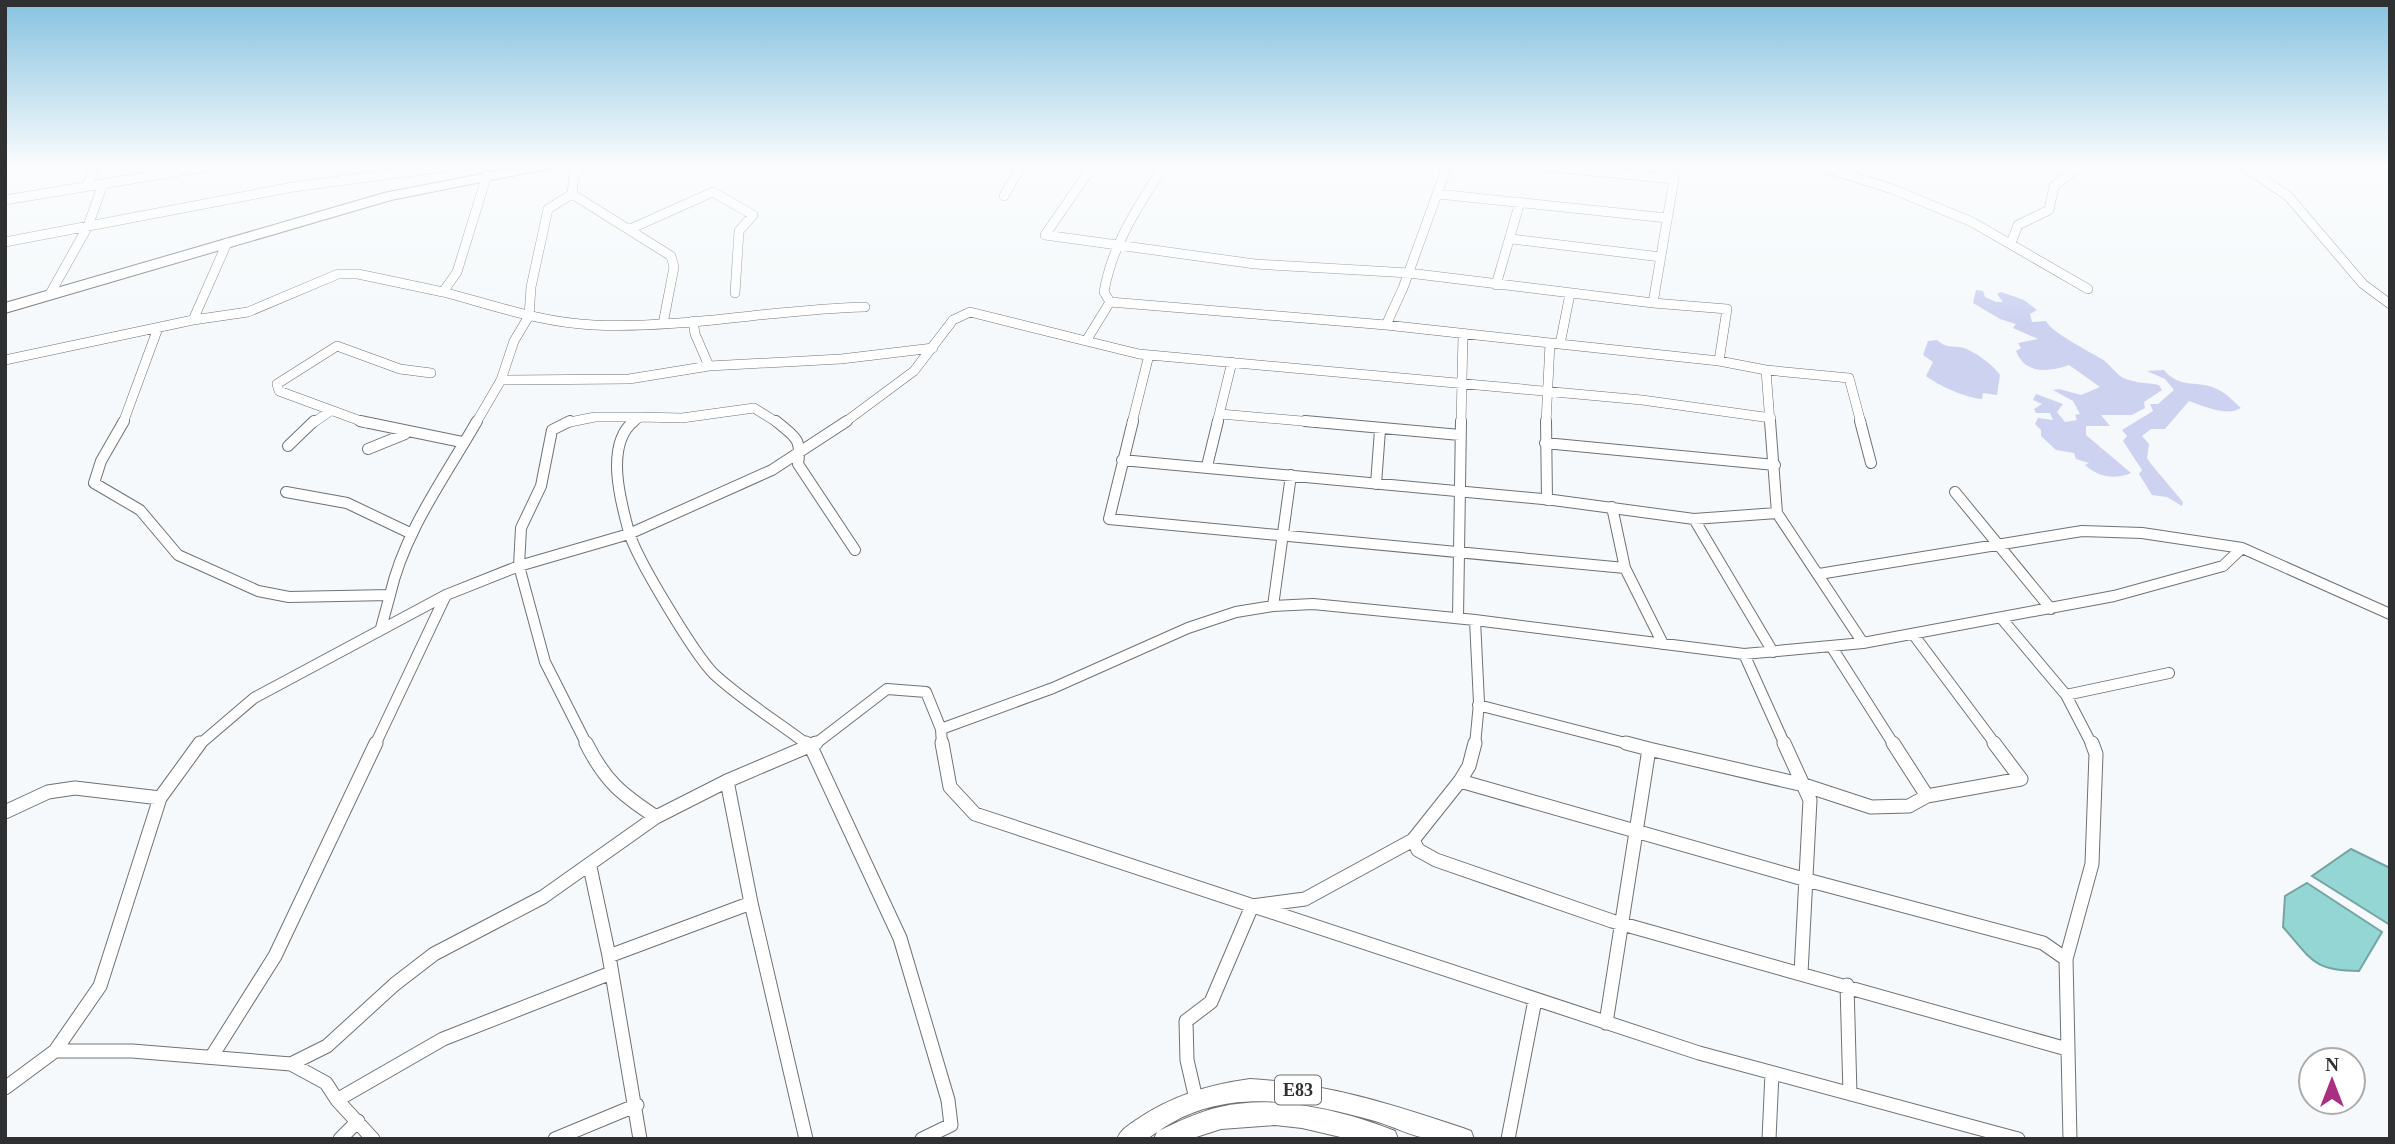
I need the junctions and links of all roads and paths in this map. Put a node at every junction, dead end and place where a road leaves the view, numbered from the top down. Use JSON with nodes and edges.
{"nodes":[{"id":1,"x":91,"y":217,"type":"edge"},
{"id":2,"x":127,"y":217,"type":"edge"},
{"id":3,"x":315,"y":217,"type":"edge"},
{"id":4,"x":474,"y":217,"type":"edge"},
{"id":5,"x":546,"y":217,"type":"edge"},
{"id":6,"x":611,"y":217,"type":"edge"},
{"id":7,"x":656,"y":217,"type":"edge"},
{"id":8,"x":751,"y":217,"type":"edge"},
{"id":9,"x":1057,"y":217,"type":"edge"},
{"id":10,"x":1131,"y":217,"type":"edge"},
{"id":11,"x":1429,"y":217,"type":"edge"},
{"id":12,"x":1516,"y":217,"type":"edge"},
{"id":13,"x":1662,"y":217,"type":"edge"},
{"id":14,"x":1957,"y":217,"type":"edge"},
{"id":15,"x":2032,"y":217,"type":"edge"},
{"id":16,"x":2309,"y":217,"type":"edge"},
{"id":17,"x":1668,"y":218,"type":"joint"},
{"id":18,"x":88,"y":226,"type":"junction"},
{"id":19,"x":630,"y":229,"type":"junction"},
{"id":20,"x":1511,"y":239,"type":"junction"},
{"id":21,"x":5,"y":242,"type":"edge"},
{"id":22,"x":227,"y":243,"type":"junction"},
{"id":23,"x":2011,"y":243,"type":"junction"},
{"id":24,"x":1117,"y":246,"type":"junction"},
{"id":25,"x":1661,"y":257,"type":"junction"},
{"id":26,"x":1409,"y":273,"type":"junction"},
{"id":27,"x":1496,"y":285,"type":"junction"},
{"id":28,"x":2088,"y":289,"type":"dead end"},
{"id":29,"x":443,"y":292,"type":"junction"},
{"id":30,"x":735,"y":293,"type":"dead end"},
{"id":31,"x":50,"y":294,"type":"junction"},
{"id":32,"x":1570,"y":294,"type":"junction"},
{"id":33,"x":1110,"y":302,"type":"junction"},
{"id":34,"x":1653,"y":303,"type":"junction"},
{"id":35,"x":2390,"y":304,"type":"edge"},
{"id":36,"x":864,"y":307,"type":"dead end"},
{"id":37,"x":5,"y":308,"type":"edge"},
{"id":38,"x":529,"y":316,"type":"junction"},
{"id":39,"x":193,"y":320,"type":"junction"},
{"id":40,"x":693,"y":321,"type":"junction"},
{"id":41,"x":663,"y":324,"type":"junction"},
{"id":42,"x":1386,"y":325,"type":"junction"},
{"id":43,"x":159,"y":328,"type":"junction"},
{"id":44,"x":1464,"y":335,"type":"junction"},
{"id":45,"x":1086,"y":341,"type":"junction"},
{"id":46,"x":1555,"y":343,"type":"junction"},
{"id":47,"x":933,"y":348,"type":"junction"},
{"id":48,"x":1149,"y":355,"type":"junction"},
{"id":49,"x":5,"y":360,"type":"edge"},
{"id":50,"x":1719,"y":361,"type":"junction"},
{"id":51,"x":1232,"y":362,"type":"junction"},
{"id":52,"x":709,"y":366,"type":"junction"},
{"id":53,"x":1766,"y":370,"type":"junction"},
{"id":54,"x":431,"y":373,"type":"dead end"},
{"id":55,"x":501,"y":380,"type":"junction"},
{"id":56,"x":1461,"y":385,"type":"junction"},
{"id":57,"x":1545,"y":391,"type":"junction"},
{"id":58,"x":329,"y":412,"type":"junction"},
{"id":59,"x":1220,"y":414,"type":"junction"},
{"id":60,"x":640,"y":417,"type":"junction"},
{"id":61,"x":1771,"y":418,"type":"junction"},
{"id":62,"x":1380,"y":430,"type":"junction"},
{"id":63,"x":405,"y":435,"type":"junction"},
{"id":64,"x":1460,"y":435,"type":"junction"},
{"id":65,"x":462,"y":442,"type":"junction"},
{"id":66,"x":1545,"y":443,"type":"junction"},
{"id":67,"x":288,"y":446,"type":"dead end"},
{"id":68,"x":368,"y":449,"type":"dead end"},
{"id":69,"x":799,"y":454,"type":"junction"},
{"id":70,"x":1122,"y":460,"type":"junction"},
{"id":71,"x":1871,"y":463,"type":"dead end"},
{"id":72,"x":1775,"y":465,"type":"junction"},
{"id":73,"x":1207,"y":466,"type":"junction"},
{"id":74,"x":1291,"y":475,"type":"junction"},
{"id":75,"x":1376,"y":484,"type":"junction"},
{"id":76,"x":286,"y":492,"type":"dead end"},
{"id":77,"x":1459,"y":492,"type":"junction"},
{"id":78,"x":1955,"y":492,"type":"dead end"},
{"id":79,"x":1548,"y":500,"type":"junction"},
{"id":80,"x":1612,"y":507,"type":"junction"},
{"id":81,"x":1777,"y":513,"type":"junction"},
{"id":82,"x":1694,"y":519,"type":"junction"},
{"id":83,"x":412,"y":534,"type":"junction"},
{"id":84,"x":629,"y":534,"type":"junction"},
{"id":85,"x":1282,"y":536,"type":"junction"},
{"id":86,"x":1998,"y":545,"type":"junction"},
{"id":87,"x":2242,"y":548,"type":"junction"},
{"id":88,"x":855,"y":551,"type":"dead end"},
{"id":89,"x":1458,"y":553,"type":"junction"},
{"id":90,"x":519,"y":566,"type":"junction"},
{"id":91,"x":1625,"y":568,"type":"junction"},
{"id":92,"x":1819,"y":574,"type":"junction"},
{"id":93,"x":390,"y":595,"type":"junction"},
{"id":94,"x":446,"y":595,"type":"junction"},
{"id":95,"x":1273,"y":606,"type":"junction"},
{"id":96,"x":2051,"y":608,"type":"junction"},
{"id":97,"x":2390,"y":614,"type":"edge"},
{"id":98,"x":1458,"y":618,"type":"junction"},
{"id":99,"x":2001,"y":619,"type":"junction"},
{"id":100,"x":1475,"y":620,"type":"junction"},
{"id":101,"x":381,"y":628,"type":"junction"},
{"id":102,"x":1913,"y":634,"type":"junction"},
{"id":103,"x":1863,"y":643,"type":"junction"},
{"id":104,"x":1663,"y":644,"type":"junction"},
{"id":105,"x":1831,"y":646,"type":"junction"},
{"id":106,"x":1773,"y":652,"type":"junction"},
{"id":107,"x":1744,"y":654,"type":"junction"},
{"id":108,"x":2169,"y":673,"type":"dead end"},
{"id":109,"x":2066,"y":695,"type":"junction"},
{"id":110,"x":1478,"y":705,"type":"junction"},
{"id":111,"x":941,"y":729,"type":"junction"},
{"id":112,"x":811,"y":747,"type":"junction"},
{"id":113,"x":1649,"y":749,"type":"junction"},
{"id":114,"x":1460,"y":780,"type":"junction"},
{"id":115,"x":727,"y":781,"type":"junction"},
{"id":116,"x":1804,"y":785,"type":"junction"},
{"id":117,"x":1927,"y":796,"type":"junction"},
{"id":118,"x":160,"y":798,"type":"junction"},
{"id":119,"x":5,"y":812,"type":"edge"},
{"id":120,"x":656,"y":817,"type":"junction"},
{"id":121,"x":1634,"y":831,"type":"junction"},
{"id":122,"x":1413,"y":840,"type":"junction"},
{"id":123,"x":590,"y":867,"type":"junction"},
{"id":124,"x":1807,"y":880,"type":"junction"},
{"id":125,"x":751,"y":903,"type":"junction"},
{"id":126,"x":1252,"y":906,"type":"junction"},
{"id":127,"x":1620,"y":923,"type":"junction"},
{"id":128,"x":609,"y":956,"type":"junction"},
{"id":129,"x":2066,"y":959,"type":"junction"},
{"id":130,"x":611,"y":972,"type":"junction"},
{"id":131,"x":1801,"y":972,"type":"junction"},
{"id":132,"x":1847,"y":985,"type":"junction"},
{"id":133,"x":1535,"y":1000,"type":"junction"},
{"id":134,"x":1606,"y":1023,"type":"junction"},
{"id":135,"x":2067,"y":1049,"type":"junction"},
{"id":136,"x":55,"y":1051,"type":"junction"},
{"id":137,"x":212,"y":1056,"type":"junction"},
{"id":138,"x":291,"y":1064,"type":"junction"},
{"id":139,"x":1772,"y":1073,"type":"junction"},
{"id":140,"x":5,"y":1088,"type":"edge"},
{"id":141,"x":1850,"y":1094,"type":"junction"},
{"id":142,"x":1196,"y":1099,"type":"junction"},
{"id":143,"x":337,"y":1100,"type":"junction"},
{"id":144,"x":637,"y":1105,"type":"junction"},
{"id":145,"x":358,"y":1121,"type":"junction"},
{"id":146,"x":950,"y":1132,"type":"edge"},
{"id":147,"x":1132,"y":1136,"type":"edge"},
{"id":148,"x":340,"y":1139,"type":"edge"},
{"id":149,"x":373,"y":1139,"type":"edge"},
{"id":150,"x":555,"y":1139,"type":"edge"},
{"id":151,"x":640,"y":1139,"type":"edge"},
{"id":152,"x":806,"y":1139,"type":"edge"},
{"id":153,"x":922,"y":1139,"type":"edge"},
{"id":154,"x":1165,"y":1139,"type":"edge"},
{"id":155,"x":1387,"y":1139,"type":"edge"},
{"id":156,"x":1462,"y":1139,"type":"edge"},
{"id":157,"x":1508,"y":1139,"type":"edge"},
{"id":158,"x":1769,"y":1139,"type":"edge"},
{"id":159,"x":2018,"y":1139,"type":"edge"},
{"id":160,"x":2070,"y":1139,"type":"edge"}],
"edges":[{"from":1,"to":18,"type":"street"},
{"from":2,"to":18,"type":"street"},
{"from":3,"to":22,"type":"highway"},
{"from":4,"to":29,"type":"street"},
{"from":5,"to":38,"type":"street"},
{"from":6,"to":19,"type":"street"},
{"from":7,"to":19,"type":"street"},
{"from":8,"to":30,"type":"street"},
{"from":9,"to":24,"type":"street"},
{"from":10,"to":24,"type":"street"},
{"from":11,"to":26,"type":"street"},
{"from":12,"to":20,"type":"street"},
{"from":13,"to":17,"type":"street"},
{"from":14,"to":23,"type":"street"},
{"from":15,"to":23,"type":"street"},
{"from":16,"to":35,"type":"street"},
{"from":17,"to":25,"type":"street"},
{"from":18,"to":21,"type":"street"},
{"from":18,"to":31,"type":"street"},
{"from":19,"to":41,"type":"street"},
{"from":20,"to":25,"type":"street"},
{"from":20,"to":27,"type":"street"},
{"from":22,"to":31,"type":"highway"},
{"from":22,"to":39,"type":"street"},
{"from":23,"to":28,"type":"street"},
{"from":24,"to":26,"type":"street"},
{"from":24,"to":33,"type":"street"},
{"from":25,"to":34,"type":"street"},
{"from":26,"to":27,"type":"street"},
{"from":26,"to":42,"type":"street"},
{"from":27,"to":32,"type":"street"},
{"from":29,"to":38,"type":"street"},
{"from":29,"to":39,"type":"street"},
{"from":31,"to":37,"type":"highway"},
{"from":32,"to":34,"type":"street"},
{"from":32,"to":46,"type":"street"},
{"from":33,"to":42,"type":"street"},
{"from":33,"to":45,"type":"street"},
{"from":34,"to":50,"type":"street"},
{"from":36,"to":40,"type":"street"},
{"from":38,"to":41,"type":"street"},
{"from":38,"to":55,"type":"street"},
{"from":39,"to":43,"type":"street"},
{"from":40,"to":41,"type":"street"},
{"from":40,"to":52,"type":"street"},
{"from":42,"to":44,"type":"street"},
{"from":43,"to":49,"type":"street"},
{"from":43,"to":93,"type":"street"},
{"from":44,"to":46,"type":"street"},
{"from":44,"to":56,"type":"street"},
{"from":45,"to":47,"type":"street"},
{"from":45,"to":48,"type":"street"},
{"from":46,"to":50,"type":"street"},
{"from":46,"to":57,"type":"street"},
{"from":47,"to":52,"type":"street"},
{"from":47,"to":69,"type":"street"},
{"from":48,"to":51,"type":"street"},
{"from":48,"to":70,"type":"street"},
{"from":50,"to":53,"type":"street"},
{"from":51,"to":56,"type":"street"},
{"from":51,"to":59,"type":"street"},
{"from":52,"to":55,"type":"street"},
{"from":53,"to":61,"type":"street"},
{"from":53,"to":71,"type":"street"},
{"from":54,"to":58,"type":"street"},
{"from":55,"to":65,"type":"street"},
{"from":56,"to":57,"type":"street"},
{"from":56,"to":64,"type":"street"},
{"from":57,"to":61,"type":"street"},
{"from":57,"to":66,"type":"street"},
{"from":58,"to":63,"type":"street"},
{"from":58,"to":67,"type":"street"},
{"from":59,"to":62,"type":"street"},
{"from":59,"to":73,"type":"street"},
{"from":60,"to":69,"type":"street"},
{"from":60,"to":84,"type":"street"},
{"from":60,"to":90,"type":"street"},
{"from":61,"to":72,"type":"street"},
{"from":62,"to":64,"type":"street"},
{"from":62,"to":75,"type":"street"},
{"from":63,"to":65,"type":"street"},
{"from":63,"to":68,"type":"street"},
{"from":64,"to":77,"type":"street"},
{"from":65,"to":83,"type":"street"},
{"from":66,"to":72,"type":"street"},
{"from":66,"to":79,"type":"street"},
{"from":69,"to":84,"type":"street"},
{"from":69,"to":88,"type":"street"},
{"from":70,"to":73,"type":"street"},
{"from":70,"to":85,"type":"street"},
{"from":72,"to":81,"type":"street"},
{"from":73,"to":74,"type":"street"},
{"from":74,"to":75,"type":"street"},
{"from":74,"to":85,"type":"street"},
{"from":75,"to":77,"type":"street"},
{"from":76,"to":83,"type":"street"},
{"from":77,"to":79,"type":"street"},
{"from":77,"to":89,"type":"street"},
{"from":78,"to":86,"type":"street"},
{"from":79,"to":80,"type":"street"},
{"from":80,"to":82,"type":"street"},
{"from":80,"to":91,"type":"street"},
{"from":81,"to":82,"type":"street"},
{"from":81,"to":92,"type":"street"},
{"from":82,"to":106,"type":"street"},
{"from":83,"to":93,"type":"street"},
{"from":84,"to":90,"type":"street"},
{"from":84,"to":112,"type":"street"},
{"from":85,"to":89,"type":"street"},
{"from":85,"to":95,"type":"street"},
{"from":86,"to":87,"type":"street"},
{"from":86,"to":92,"type":"street"},
{"from":86,"to":96,"type":"street"},
{"from":87,"to":96,"type":"street"},
{"from":87,"to":97,"type":"street"},
{"from":89,"to":91,"type":"street"},
{"from":89,"to":98,"type":"street"},
{"from":90,"to":94,"type":"street"},
{"from":90,"to":120,"type":"street"},
{"from":91,"to":104,"type":"street"},
{"from":92,"to":103,"type":"street"},
{"from":93,"to":101,"type":"street"},
{"from":94,"to":101,"type":"street"},
{"from":94,"to":137,"type":"street"},
{"from":95,"to":98,"type":"street"},
{"from":95,"to":111,"type":"street"},
{"from":96,"to":99,"type":"street"},
{"from":98,"to":100,"type":"street"},
{"from":99,"to":102,"type":"street"},
{"from":99,"to":109,"type":"street"},
{"from":100,"to":104,"type":"street"},
{"from":100,"to":110,"type":"street"},
{"from":101,"to":118,"type":"street"},
{"from":102,"to":103,"type":"street"},
{"from":102,"to":117,"type":"street"},
{"from":103,"to":105,"type":"street"},
{"from":104,"to":107,"type":"street"},
{"from":105,"to":106,"type":"street"},
{"from":105,"to":117,"type":"street"},
{"from":106,"to":107,"type":"street"},
{"from":107,"to":116,"type":"street"},
{"from":108,"to":109,"type":"street"},
{"from":109,"to":129,"type":"street"},
{"from":110,"to":113,"type":"street"},
{"from":110,"to":114,"type":"street"},
{"from":111,"to":112,"type":"street"},
{"from":111,"to":126,"type":"street"},
{"from":112,"to":115,"type":"street"},
{"from":112,"to":146,"type":"street"},
{"from":113,"to":116,"type":"street"},
{"from":113,"to":121,"type":"street"},
{"from":114,"to":121,"type":"street"},
{"from":114,"to":122,"type":"street"},
{"from":115,"to":120,"type":"street"},
{"from":115,"to":125,"type":"street"},
{"from":116,"to":117,"type":"street"},
{"from":116,"to":124,"type":"street"},
{"from":118,"to":119,"type":"street"},
{"from":118,"to":136,"type":"street"},
{"from":120,"to":123,"type":"street"},
{"from":121,"to":124,"type":"street"},
{"from":121,"to":127,"type":"street"},
{"from":122,"to":126,"type":"street"},
{"from":122,"to":127,"type":"street"},
{"from":123,"to":128,"type":"street"},
{"from":123,"to":138,"type":"street"},
{"from":124,"to":129,"type":"street"},
{"from":124,"to":131,"type":"street"},
{"from":125,"to":128,"type":"street"},
{"from":125,"to":152,"type":"street"},
{"from":126,"to":133,"type":"street"},
{"from":126,"to":142,"type":"street"},
{"from":127,"to":131,"type":"street"},
{"from":127,"to":134,"type":"street"},
{"from":128,"to":130,"type":"street"},
{"from":129,"to":135,"type":"street"},
{"from":130,"to":143,"type":"street"},
{"from":130,"to":144,"type":"street"},
{"from":131,"to":132,"type":"street"},
{"from":132,"to":135,"type":"street"},
{"from":132,"to":141,"type":"street"},
{"from":133,"to":134,"type":"street"},
{"from":133,"to":157,"type":"street"},
{"from":134,"to":139,"type":"street"},
{"from":135,"to":160,"type":"street"},
{"from":136,"to":137,"type":"street"},
{"from":136,"to":140,"type":"street"},
{"from":137,"to":138,"type":"street"},
{"from":138,"to":143,"type":"street"},
{"from":139,"to":141,"type":"street"},
{"from":139,"to":158,"type":"street"},
{"from":141,"to":159,"type":"street"},
{"from":142,"to":147,"type":"main road","number":"E83"},
{"from":142,"to":156,"type":"main road","number":"E83"},
{"from":143,"to":145,"type":"street"},
{"from":144,"to":150,"type":"street"},
{"from":144,"to":151,"type":"street"},
{"from":145,"to":148,"type":"street"},
{"from":145,"to":149,"type":"street"},
{"from":146,"to":153,"type":"street"},
{"from":154,"to":155,"type":"main road","number":"E83"}]}
